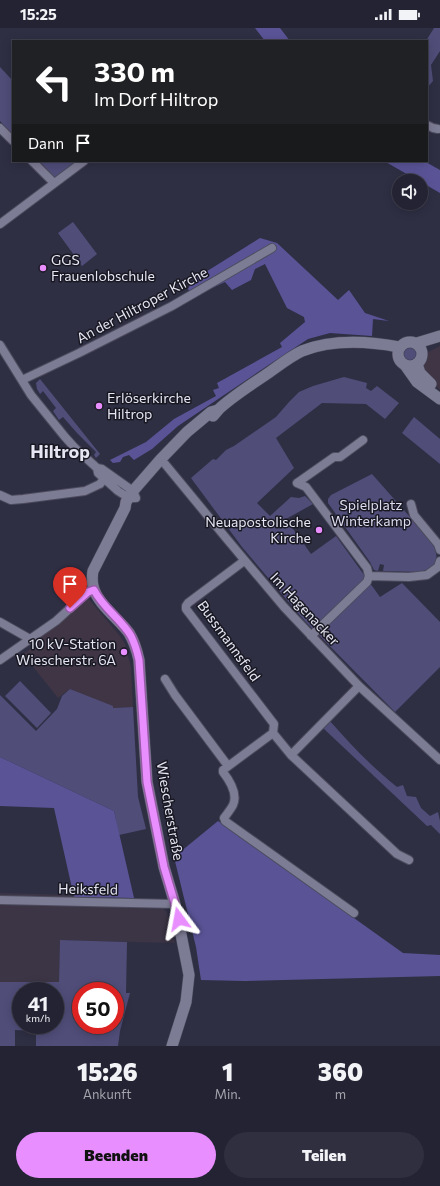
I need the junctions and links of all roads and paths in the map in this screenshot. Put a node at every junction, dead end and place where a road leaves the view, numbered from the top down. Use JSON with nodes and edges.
{"nodes":[{"id":1,"x":428,"y":126,"type":"edge"},
{"id":2,"x":0,"y":128,"type":"edge"},
{"id":3,"x":440,"y":128,"type":"edge"},
{"id":4,"x":12,"y":140,"type":"edge"},
{"id":5,"x":33,"y":162,"type":"edge"},
{"id":6,"x":83,"y":162,"type":"edge"},
{"id":7,"x":54,"y":184,"type":"junction"},
{"id":8,"x":0,"y":224,"type":"edge"},
{"id":9,"x":272,"y":248,"type":"dead end"},
{"id":10,"x":440,"y":336,"type":"edge"},
{"id":11,"x":440,"y":342,"type":"edge"},
{"id":12,"x":0,"y":345,"type":"edge"},
{"id":13,"x":420,"y":348,"type":"junction"},
{"id":14,"x":401,"y":356,"type":"junction"},
{"id":15,"x":417,"y":364,"type":"junction"},
{"id":16,"x":22,"y":380,"type":"junction"},
{"id":17,"x":440,"y":393,"type":"edge"},
{"id":18,"x":440,"y":398,"type":"edge"},
{"id":19,"x":363,"y":440,"type":"dead end"},
{"id":20,"x":163,"y":462,"type":"junction"},
{"id":21,"x":106,"y":476,"type":"junction"},
{"id":22,"x":0,"y":495,"type":"edge"},
{"id":23,"x":131,"y":499,"type":"junction"},
{"id":24,"x":412,"y":504,"type":"dead end"},
{"id":25,"x":440,"y":550,"type":"edge"},
{"id":26,"x":244,"y":561,"type":"junction"},
{"id":27,"x":439,"y":566,"type":"edge"},
{"id":28,"x":369,"y":576,"type":"junction"},
{"id":29,"x":94,"y":590,"type":"junction"},
{"id":30,"x":0,"y":622,"type":"edge"},
{"id":31,"x":311,"y":636,"type":"junction"},
{"id":32,"x":30,"y":639,"type":"junction"},
{"id":33,"x":0,"y":660,"type":"edge"},
{"id":34,"x":165,"y":679,"type":"dead end"},
{"id":35,"x":359,"y":686,"type":"junction"},
{"id":36,"x":273,"y":733,"type":"junction"},
{"id":37,"x":291,"y":754,"type":"junction"},
{"id":38,"x":440,"y":760,"type":"edge"},
{"id":39,"x":228,"y":766,"type":"junction"},
{"id":40,"x":409,"y":860,"type":"dead end"},
{"id":41,"x":0,"y":900,"type":"edge"},
{"id":42,"x":175,"y":904,"type":"junction"},
{"id":43,"x":354,"y":913,"type":"dead end"},
{"id":44,"x":172,"y":1046,"type":"edge"}],
"edges":[{"from":1,"to":3,"type":"street"},
{"from":2,"to":4,"type":"street"},
{"from":5,"to":7,"type":"street"},
{"from":6,"to":7,"type":"street"},
{"from":7,"to":8,"type":"street"},
{"from":9,"to":16,"type":"street","name":"An der Hiltroper Kirche"},
{"from":10,"to":13,"type":"main road"},
{"from":11,"to":13,"type":"main road"},
{"from":12,"to":16,"type":"street"},
{"from":13,"to":14,"type":"main road"},
{"from":13,"to":15,"type":"main road"},
{"from":14,"to":15,"type":"main road"},
{"from":14,"to":18,"type":"main road"},
{"from":14,"to":20,"type":"main road"},
{"from":15,"to":17,"type":"main road"},
{"from":16,"to":21,"type":"street"},
{"from":19,"to":28,"type":"street"},
{"from":20,"to":23,"type":"main road"},
{"from":20,"to":26,"type":"street","name":"Im Hagenacker"},
{"from":21,"to":22,"type":"street"},
{"from":21,"to":23,"type":"street"},
{"from":23,"to":29,"type":"main road"},
{"from":24,"to":25,"type":"street"},
{"from":26,"to":31,"type":"street","name":"Im Hagenacker"},
{"from":26,"to":36,"type":"street","name":"Bussmannsfeld"},
{"from":27,"to":28,"type":"street"},
{"from":28,"to":31,"type":"street"},
{"from":29,"to":32,"type":"street"},
{"from":29,"to":42,"type":"main road","name":"Wiescherstraße"},
{"from":30,"to":32,"type":"street"},
{"from":31,"to":35,"type":"street","name":"Im Hagenacker"},
{"from":32,"to":33,"type":"street"},
{"from":34,"to":39,"type":"street"},
{"from":35,"to":37,"type":"street"},
{"from":35,"to":38,"type":"street","name":"Im Hagenacker"},
{"from":36,"to":37,"type":"street","name":"Bussmannsfeld"},
{"from":36,"to":39,"type":"street"},
{"from":37,"to":40,"type":"street","name":"Bussmannsfeld"},
{"from":39,"to":43,"type":"street"},
{"from":41,"to":42,"type":"street","name":"Heiksfeld"},
{"from":42,"to":44,"type":"main road","name":"Wiescherstraße"}]}
